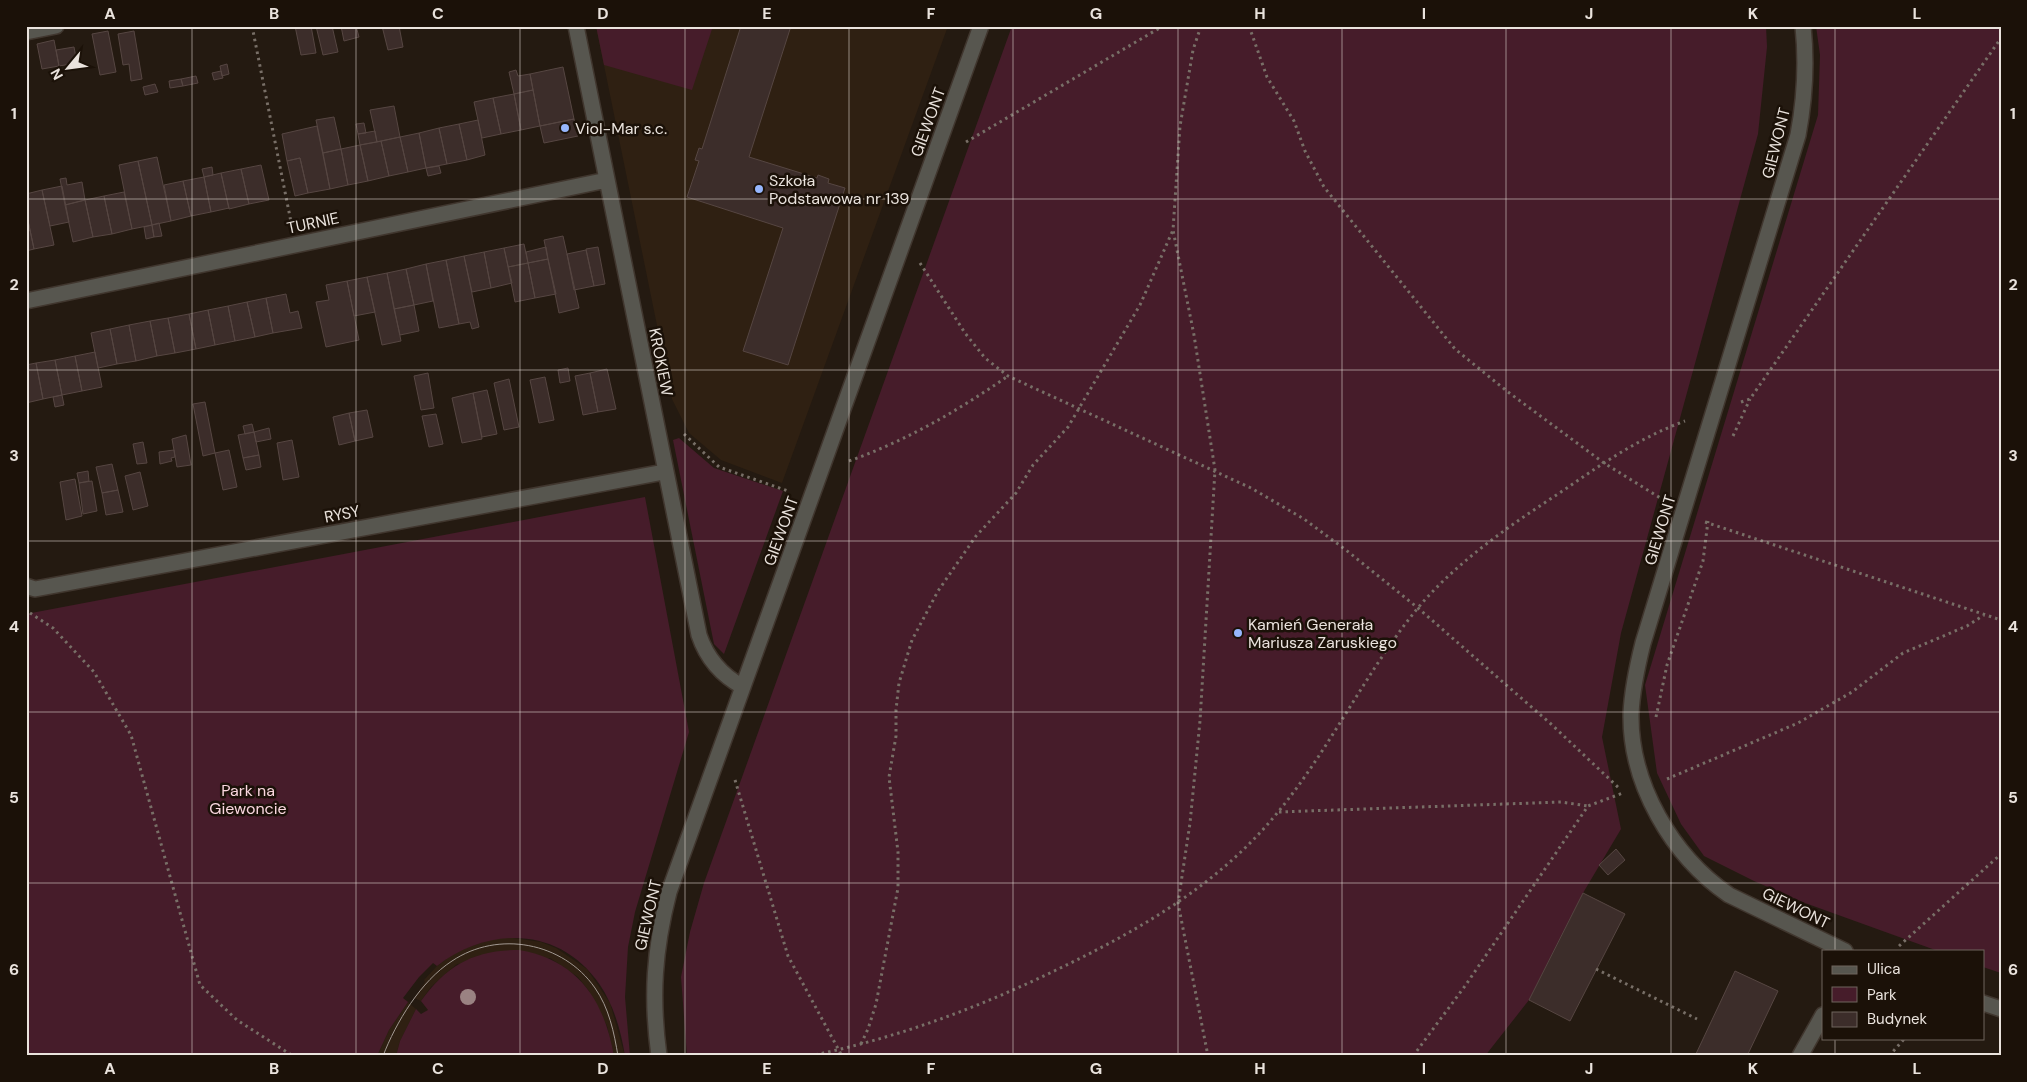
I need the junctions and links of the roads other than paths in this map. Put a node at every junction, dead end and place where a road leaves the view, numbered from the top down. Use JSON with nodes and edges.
{"nodes":[{"id":1,"x":56,"y":26,"type":"edge"},
{"id":2,"x":576,"y":26,"type":"edge"},
{"id":3,"x":981,"y":26,"type":"edge"},
{"id":4,"x":1803,"y":26,"type":"edge"},
{"id":5,"x":26,"y":32,"type":"edge"},
{"id":6,"x":607,"y":180,"type":"junction"},
{"id":7,"x":26,"y":301,"type":"edge"},
{"id":8,"x":664,"y":472,"type":"junction"},
{"id":9,"x":26,"y":586,"type":"edge"},
{"id":10,"x":743,"y":687,"type":"junction"},
{"id":11,"x":1843,"y":950,"type":"edge"},
{"id":12,"x":1984,"y":1002,"type":"edge"},
{"id":13,"x":2001,"y":1009,"type":"edge"},
{"id":14,"x":1822,"y":1017,"type":"edge"},
{"id":15,"x":659,"y":1056,"type":"edge"},
{"id":16,"x":1800,"y":1056,"type":"edge"}],
"edges":[{"from":1,"to":5,"type":"street"},
{"from":2,"to":6,"type":"street","name":"KROKIEW"},
{"from":3,"to":10,"type":"street","name":"GIEWONT"},
{"from":4,"to":11,"type":"street","name":"GIEWONT"},
{"from":6,"to":7,"type":"street","name":"TURNIE"},
{"from":6,"to":8,"type":"street","name":"KROKIEW"},
{"from":8,"to":9,"type":"street","name":"RYSY"},
{"from":8,"to":10,"type":"street","name":"KROKIEW"},
{"from":10,"to":15,"type":"street","name":"GIEWONT"},
{"from":12,"to":13,"type":"street"},
{"from":14,"to":16,"type":"street"}]}
